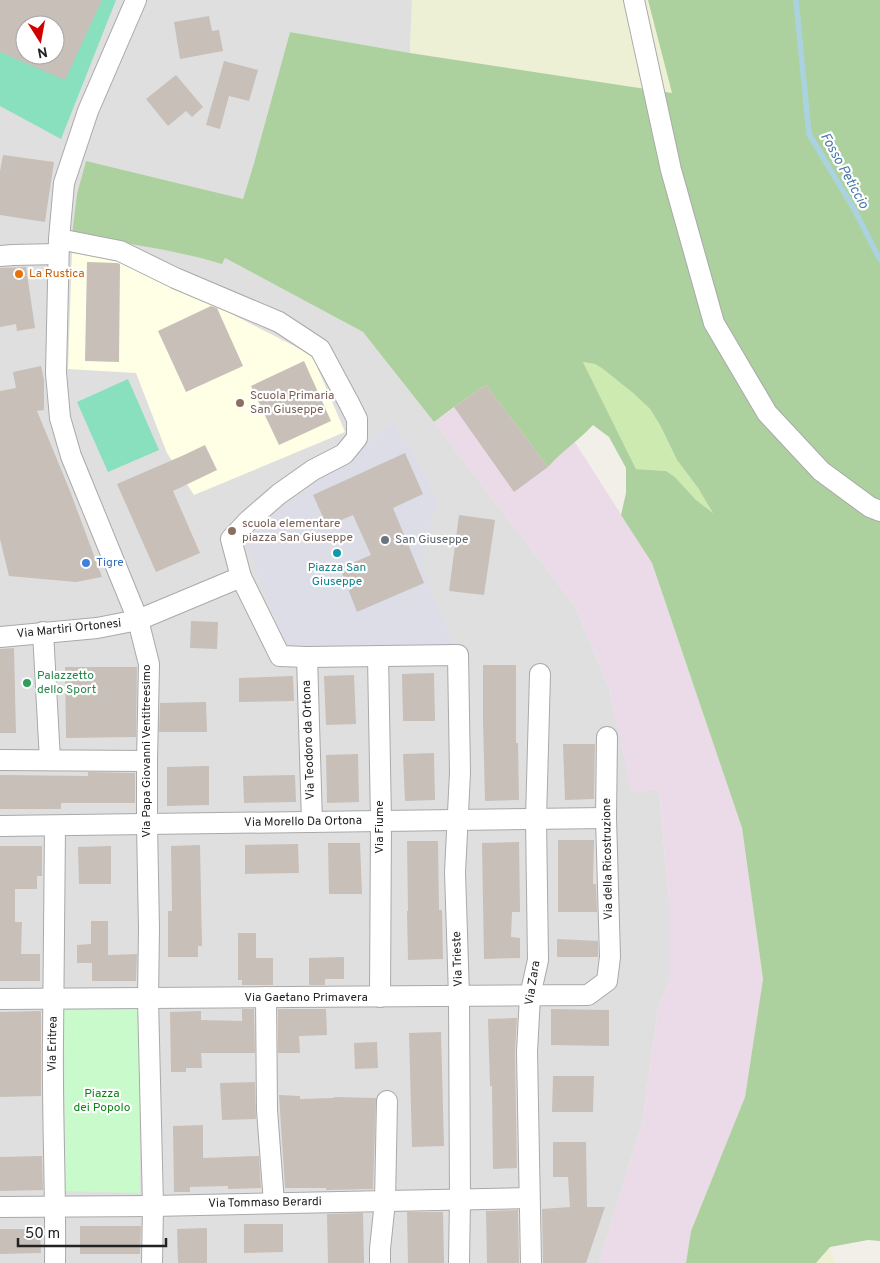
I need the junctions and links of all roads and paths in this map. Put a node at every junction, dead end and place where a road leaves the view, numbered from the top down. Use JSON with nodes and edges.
{"nodes":[{"id":1,"x":136,"y":0,"type":"edge"},
{"id":2,"x":634,"y":0,"type":"edge"},
{"id":3,"x":58,"y":246,"type":"junction"},
{"id":4,"x":0,"y":256,"type":"edge"},
{"id":5,"x":880,"y":511,"type":"edge"},
{"id":6,"x":241,"y":577,"type":"junction"},
{"id":7,"x":138,"y":620,"type":"junction"},
{"id":8,"x":43,"y":632,"type":"junction"},
{"id":9,"x":0,"y":637,"type":"edge"},
{"id":10,"x":378,"y":656,"type":"junction"},
{"id":11,"x":307,"y":657,"type":"junction"},
{"id":12,"x":540,"y":674,"type":"dead end"},
{"id":13,"x":608,"y":737,"type":"dead end"},
{"id":14,"x":0,"y":760,"type":"edge"},
{"id":15,"x":50,"y":760,"type":"junction"},
{"id":16,"x":147,"y":761,"type":"junction"},
{"id":17,"x":606,"y":818,"type":"junction"},
{"id":18,"x":536,"y":819,"type":"junction"},
{"id":19,"x":458,"y":820,"type":"junction"},
{"id":20,"x":381,"y":821,"type":"junction"},
{"id":21,"x":312,"y":822,"type":"junction"},
{"id":22,"x":147,"y":824,"type":"junction"},
{"id":23,"x":0,"y":826,"type":"edge"},
{"id":24,"x":55,"y":826,"type":"junction"},
{"id":25,"x":606,"y":981,"type":"joint"},
{"id":26,"x":459,"y":996,"type":"junction"},
{"id":27,"x":530,"y":996,"type":"junction"},
{"id":28,"x":266,"y":997,"type":"junction"},
{"id":29,"x":380,"y":998,"type":"junction"},
{"id":30,"x":0,"y":999,"type":"edge"},
{"id":31,"x":54,"y":999,"type":"junction"},
{"id":32,"x":148,"y":999,"type":"junction"},
{"id":33,"x":387,"y":1101,"type":"dead end"},
{"id":34,"x":529,"y":1198,"type":"junction"},
{"id":35,"x":460,"y":1199,"type":"junction"},
{"id":36,"x":386,"y":1201,"type":"junction"},
{"id":37,"x":274,"y":1203,"type":"junction"},
{"id":38,"x":153,"y":1206,"type":"junction"},
{"id":39,"x":0,"y":1207,"type":"edge"},
{"id":40,"x":56,"y":1207,"type":"junction"},
{"id":41,"x":55,"y":1263,"type":"edge"},
{"id":42,"x":152,"y":1263,"type":"edge"},
{"id":43,"x":380,"y":1263,"type":"edge"},
{"id":44,"x":459,"y":1263,"type":"edge"},
{"id":45,"x":531,"y":1263,"type":"edge"}],
"edges":[{"from":1,"to":3,"type":"street","name":"Via Papa Giovanni Ventitreesimo"},
{"from":2,"to":5,"type":"street"},
{"from":3,"to":4,"type":"street"},
{"from":3,"to":6,"type":"street"},
{"from":3,"to":7,"type":"street","name":"Via Papa Giovanni Ventitreesimo"},
{"from":6,"to":7,"type":"street"},
{"from":6,"to":11,"type":"street"},
{"from":7,"to":8,"type":"street","name":"Via Martiri Ortonesi"},
{"from":7,"to":16,"type":"street","name":"Via Papa Giovanni Ventitreesimo"},
{"from":8,"to":9,"type":"street","name":"Via Martiri Ortonesi"},
{"from":8,"to":15,"type":"street"},
{"from":10,"to":11,"type":"street"},
{"from":10,"to":19,"type":"street","name":"Via Trieste"},
{"from":10,"to":20,"type":"street","name":"Via Fiume"},
{"from":11,"to":21,"type":"street","name":"Via Teodoro da Ortona"},
{"from":12,"to":18,"type":"street","name":"Via Zara"},
{"from":13,"to":17,"type":"street","name":"Via della Ricostruzione"},
{"from":14,"to":15,"type":"street"},
{"from":15,"to":16,"type":"street"},
{"from":16,"to":22,"type":"street","name":"Via Papa Giovanni Ventitreesimo"},
{"from":17,"to":18,"type":"street","name":"Via Morello Da Ortona"},
{"from":17,"to":25,"type":"street","name":"Via della Ricostruzione"},
{"from":18,"to":19,"type":"street","name":"Via Morello Da Ortona"},
{"from":18,"to":27,"type":"street","name":"Via Zara"},
{"from":19,"to":20,"type":"street","name":"Via Morello Da Ortona"},
{"from":19,"to":26,"type":"street","name":"Via Trieste"},
{"from":20,"to":21,"type":"street","name":"Via Morello Da Ortona"},
{"from":20,"to":29,"type":"street","name":"Via Fiume"},
{"from":21,"to":22,"type":"street","name":"Via Morello Da Ortona"},
{"from":22,"to":24,"type":"street","name":"Via Morello Da Ortona"},
{"from":22,"to":32,"type":"street","name":"Via Papa Giovanni Ventitreesimo"},
{"from":23,"to":24,"type":"street","name":"Via Morello Da Ortona"},
{"from":24,"to":31,"type":"street","name":"Via Eritrea"},
{"from":25,"to":27,"type":"street","name":"Via Gaetano Primavera"},
{"from":26,"to":27,"type":"street","name":"Via Gaetano Primavera"},
{"from":26,"to":29,"type":"street","name":"Via Gaetano Primavera"},
{"from":26,"to":35,"type":"street","name":"Via Trieste"},
{"from":27,"to":34,"type":"street","name":"Via Zara"},
{"from":28,"to":29,"type":"street","name":"Via Gaetano Primavera"},
{"from":28,"to":32,"type":"street","name":"Via Gaetano Primavera"},
{"from":28,"to":37,"type":"street"},
{"from":30,"to":31,"type":"street","name":"Via Gaetano Primavera"},
{"from":31,"to":32,"type":"street","name":"Via Gaetano Primavera"},
{"from":31,"to":40,"type":"street","name":"Via Eritrea"},
{"from":32,"to":38,"type":"street","name":"Via Papa Giovanni Ventitreesimo"},
{"from":33,"to":36,"type":"street"},
{"from":34,"to":35,"type":"street","name":"Via Tommaso Berardi"},
{"from":34,"to":45,"type":"street","name":"Via Zara"},
{"from":35,"to":36,"type":"street","name":"Via Tommaso Berardi"},
{"from":35,"to":44,"type":"street","name":"Via Trieste"},
{"from":36,"to":37,"type":"street","name":"Via Tommaso Berardi"},
{"from":36,"to":43,"type":"street"},
{"from":37,"to":38,"type":"street","name":"Via Tommaso Berardi"},
{"from":38,"to":40,"type":"street","name":"Via Tommaso Berardi"},
{"from":38,"to":42,"type":"street","name":"Via Papa Giovanni Ventitreesimo"},
{"from":39,"to":40,"type":"street","name":"Via Tommaso Berardi"},
{"from":40,"to":41,"type":"street","name":"Via Eritrea"}]}
